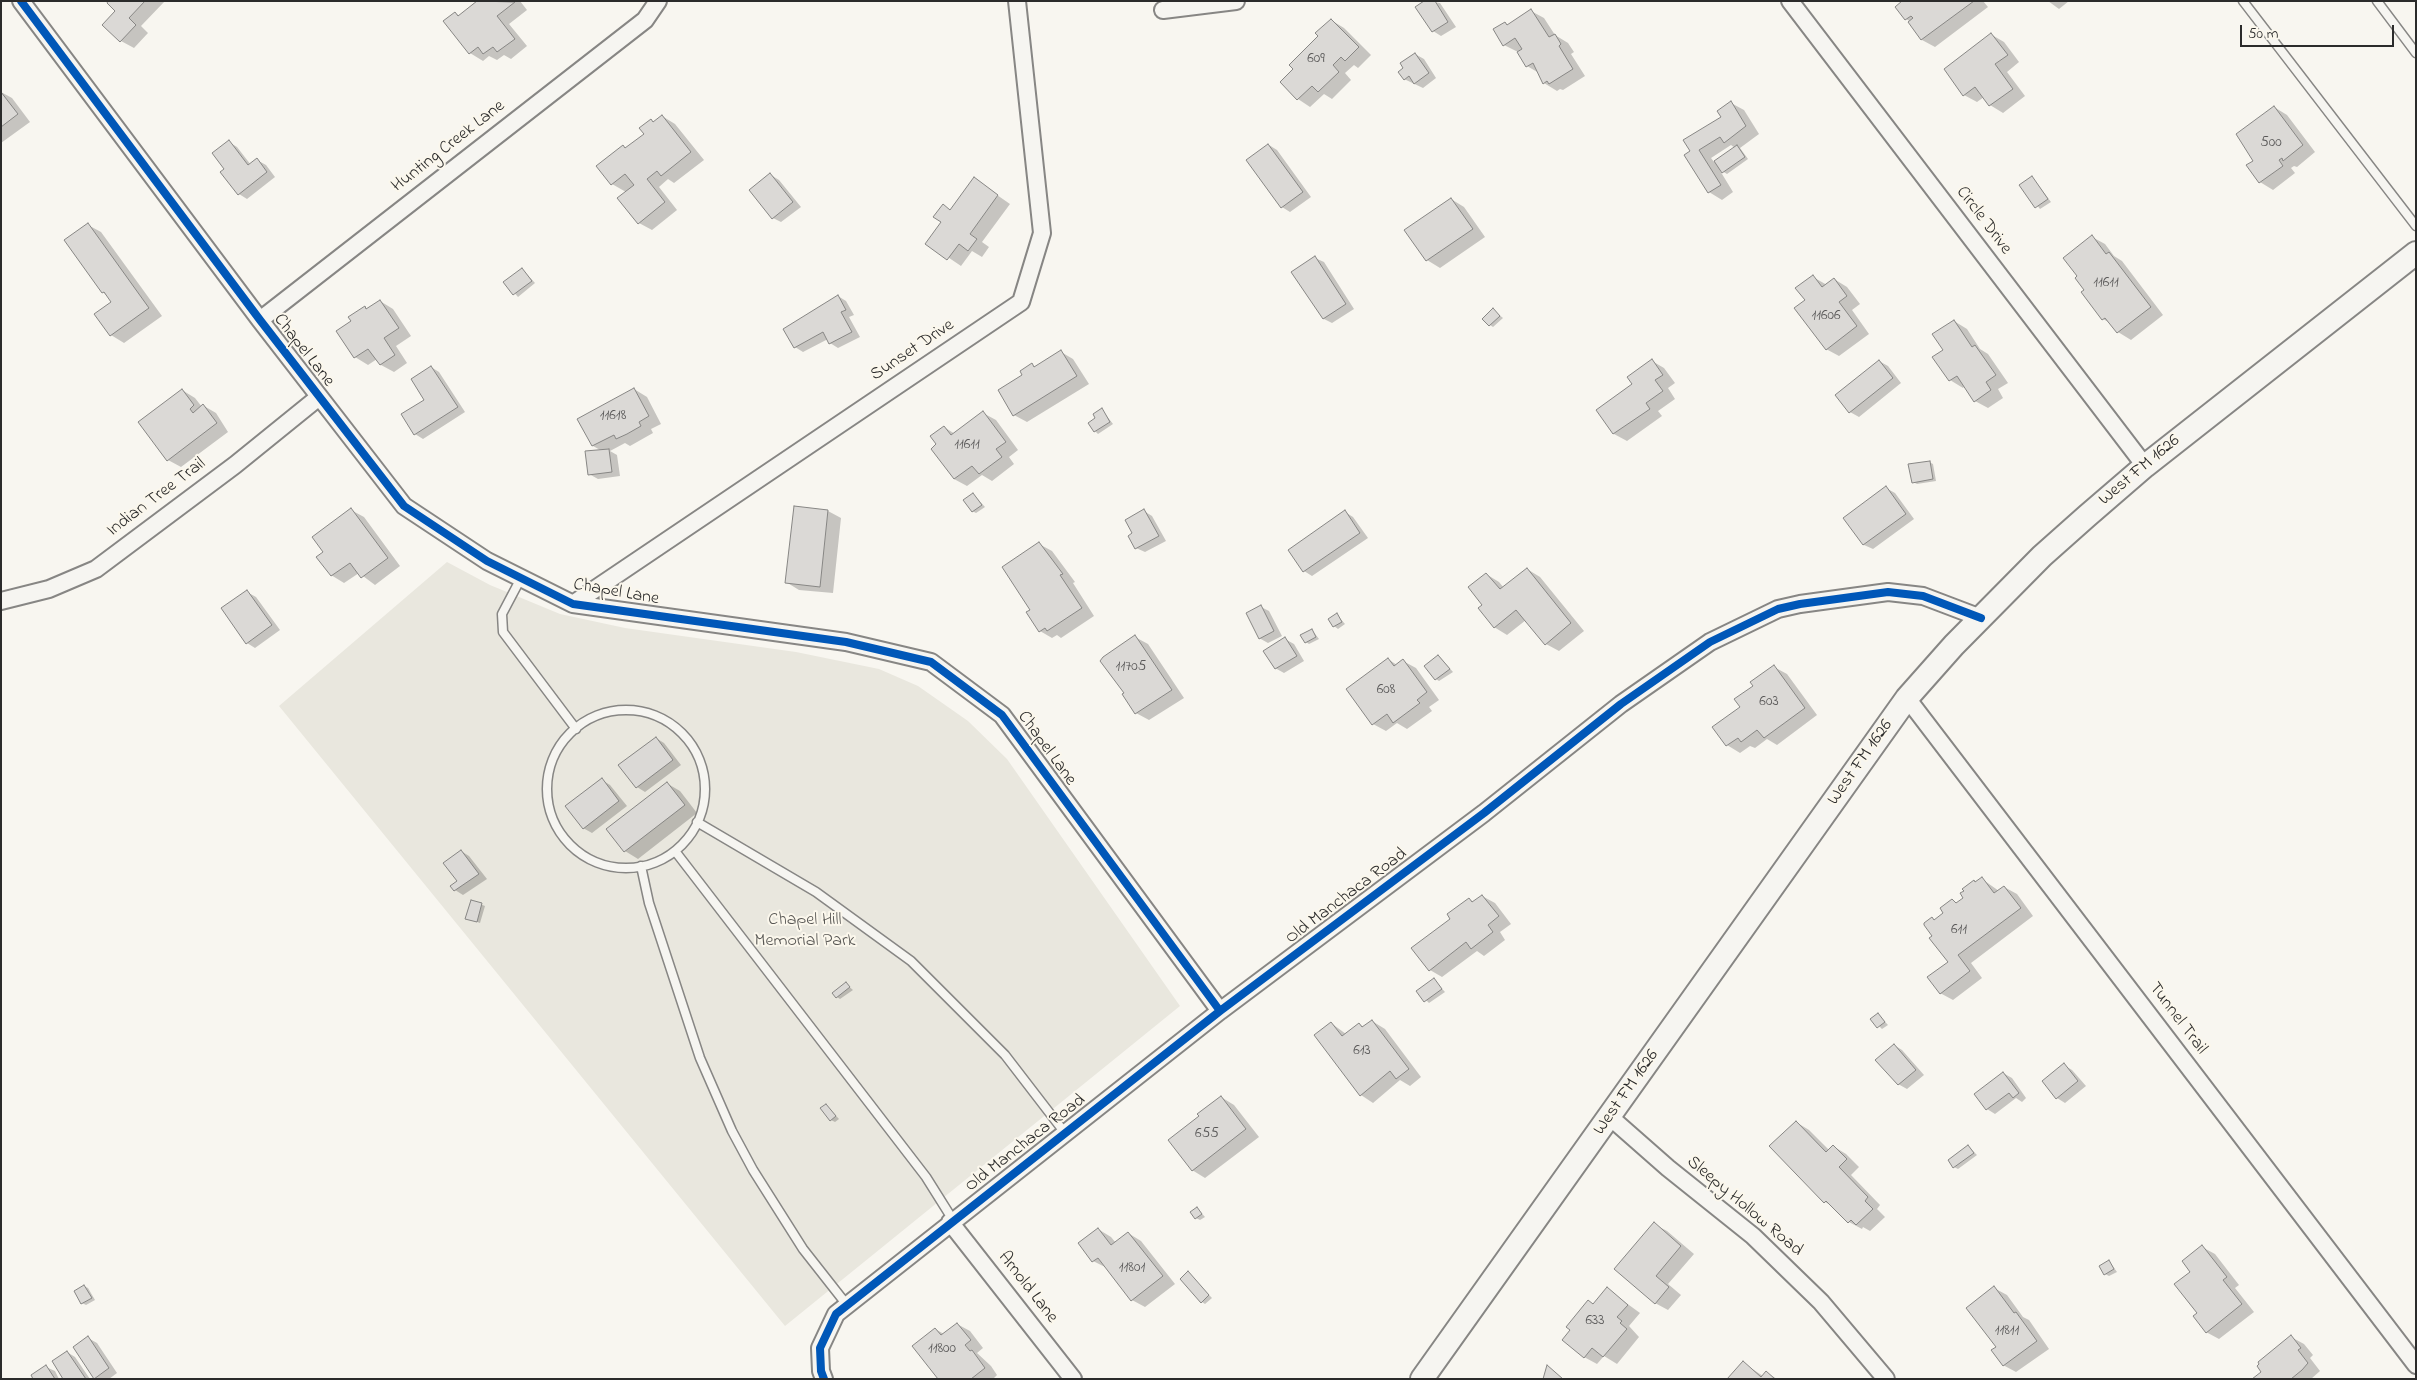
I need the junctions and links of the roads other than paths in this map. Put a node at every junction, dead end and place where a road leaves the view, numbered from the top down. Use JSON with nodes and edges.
{"nodes":[{"id":1,"x":21,"y":1,"type":"edge"},
{"id":2,"x":658,"y":1,"type":"edge"},
{"id":3,"x":1017,"y":1,"type":"edge"},
{"id":4,"x":1236,"y":1,"type":"edge"},
{"id":5,"x":1790,"y":1,"type":"edge"},
{"id":6,"x":2243,"y":1,"type":"edge"},
{"id":7,"x":2377,"y":1,"type":"edge"},
{"id":8,"x":1163,"y":10,"type":"dead end"},
{"id":9,"x":2416,"y":52,"type":"edge"},
{"id":10,"x":2416,"y":226,"type":"edge"},
{"id":11,"x":2416,"y":253,"type":"edge"},
{"id":12,"x":260,"y":320,"type":"junction"},
{"id":13,"x":319,"y":397,"type":"junction"},
{"id":14,"x":2145,"y":466,"type":"junction"},
{"id":15,"x":521,"y":578,"type":"junction"},
{"id":16,"x":1,"y":601,"type":"edge"},
{"id":17,"x":573,"y":604,"type":"junction"},
{"id":18,"x":1981,"y":618,"type":"junction"},
{"id":19,"x":1907,"y":698,"type":"junction"},
{"id":20,"x":576,"y":729,"type":"junction"},
{"id":21,"x":697,"y":822,"type":"junction"},
{"id":22,"x":675,"y":851,"type":"junction"},
{"id":23,"x":640,"y":866,"type":"junction"},
{"id":24,"x":1220,"y":1011,"type":"junction"},
{"id":25,"x":1610,"y":1117,"type":"junction"},
{"id":26,"x":1065,"y":1132,"type":"junction"},
{"id":27,"x":952,"y":1221,"type":"junction"},
{"id":28,"x":847,"y":1305,"type":"junction"},
{"id":29,"x":2416,"y":1365,"type":"edge"},
{"id":30,"x":824,"y":1379,"type":"edge"},
{"id":31,"x":1073,"y":1379,"type":"edge"},
{"id":32,"x":1422,"y":1379,"type":"edge"},
{"id":33,"x":1886,"y":1379,"type":"edge"}],
"edges":[{"from":1,"to":12,"type":"street","name":"Chapel Lane"},
{"from":2,"to":12,"type":"street","name":"Hunting Creek Lane"},
{"from":3,"to":17,"type":"street","name":"Sunset Drive"},
{"from":4,"to":8,"type":"street"},
{"from":5,"to":14,"type":"street","name":"Circle Drive"},
{"from":6,"to":10,"type":"lane"},
{"from":7,"to":9,"type":"lane"},
{"from":11,"to":14,"type":"main road","name":"West FM 1626"},
{"from":12,"to":13,"type":"street","name":"Chapel Lane"},
{"from":13,"to":15,"type":"street","name":"Chapel Lane"},
{"from":13,"to":16,"type":"street","name":"Indian Tree Trail"},
{"from":14,"to":18,"type":"main road","name":"West FM 1626"},
{"from":15,"to":17,"type":"street","name":"Chapel Lane"},
{"from":15,"to":20,"type":"lane"},
{"from":17,"to":24,"type":"street","name":"Chapel Lane"},
{"from":18,"to":19,"type":"main road","name":"West FM 1626"},
{"from":18,"to":24,"type":"street","name":"Old Manchaca Road"},
{"from":19,"to":25,"type":"main road","name":"West FM 1626"},
{"from":19,"to":29,"type":"street","name":"Tunnel Trail"},
{"from":20,"to":21,"type":"lane"},
{"from":20,"to":23,"type":"lane"},
{"from":21,"to":22,"type":"lane"},
{"from":21,"to":26,"type":"lane"},
{"from":22,"to":23,"type":"lane"},
{"from":22,"to":27,"type":"lane"},
{"from":23,"to":28,"type":"lane"},
{"from":24,"to":26,"type":"street","name":"Old Manchaca Road"},
{"from":25,"to":32,"type":"main road","name":"West FM 1626"},
{"from":25,"to":33,"type":"street","name":"Sleepy Hollow Road"},
{"from":26,"to":27,"type":"street","name":"Old Manchaca Road"},
{"from":27,"to":28,"type":"street","name":"Old Manchaca Road"},
{"from":27,"to":31,"type":"street","name":"Arnold Lane"},
{"from":28,"to":30,"type":"street","name":"Old Manchaca Road"}]}
